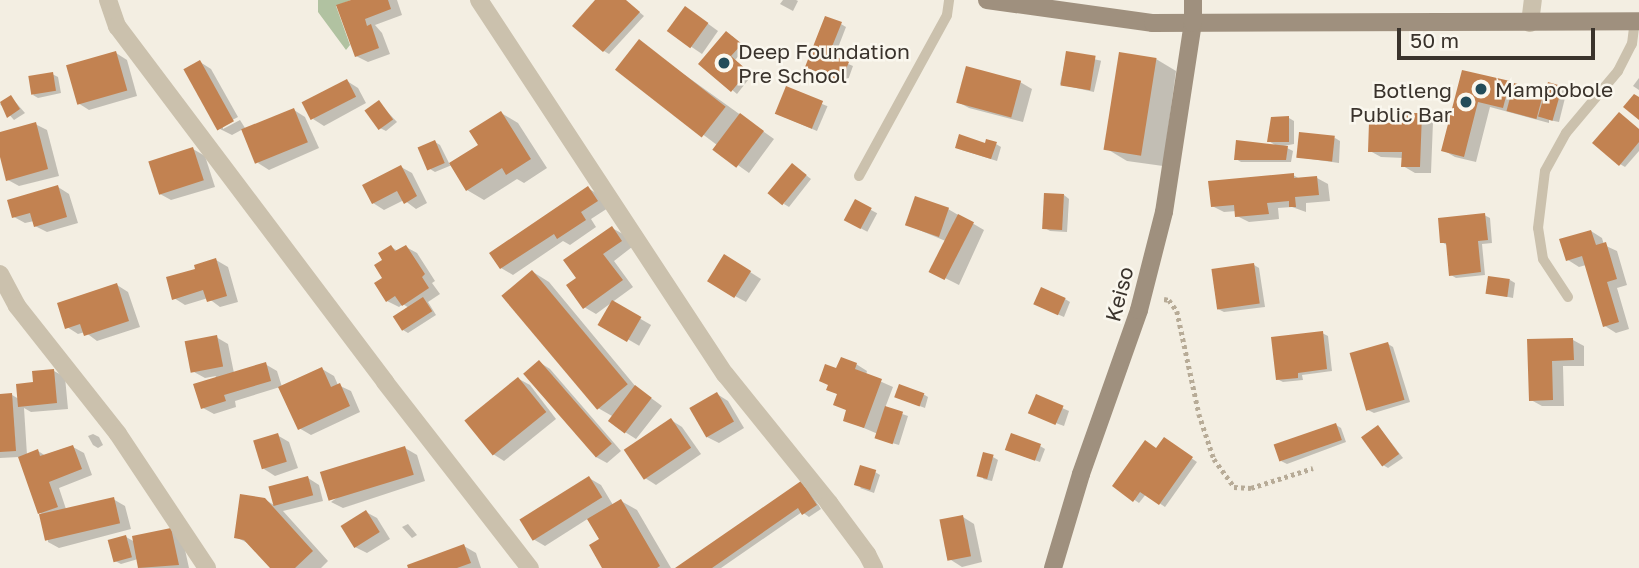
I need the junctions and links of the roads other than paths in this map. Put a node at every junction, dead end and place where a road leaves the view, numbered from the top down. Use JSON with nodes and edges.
{"nodes":[{"id":1,"x":108,"y":0,"type":"edge"},
{"id":2,"x":479,"y":0,"type":"edge"},
{"id":3,"x":949,"y":0,"type":"edge"},
{"id":4,"x":987,"y":0,"type":"edge"},
{"id":5,"x":1193,"y":0,"type":"edge"},
{"id":6,"x":1533,"y":0,"type":"edge"},
{"id":7,"x":1037,"y":4,"type":"edge"},
{"id":8,"x":1637,"y":21,"type":"edge"},
{"id":9,"x":1193,"y":23,"type":"junction"},
{"id":10,"x":1530,"y":23,"type":"junction"},
{"id":11,"x":859,"y":176,"type":"dead end"},
{"id":12,"x":0,"y":274,"type":"edge"},
{"id":13,"x":1568,"y":297,"type":"dead end"},
{"id":14,"x":207,"y":568,"type":"edge"},
{"id":15,"x":530,"y":568,"type":"edge"},
{"id":16,"x":874,"y":568,"type":"edge"},
{"id":17,"x":1053,"y":568,"type":"edge"}],
"edges":[{"from":1,"to":15,"type":"street"},
{"from":2,"to":16,"type":"street"},
{"from":3,"to":11,"type":"lane"},
{"from":4,"to":7,"type":"main road"},
{"from":5,"to":9,"type":"main road","name":"Keiso"},
{"from":6,"to":10,"type":"street"},
{"from":7,"to":9,"type":"main road"},
{"from":8,"to":10,"type":"main road"},
{"from":8,"to":13,"type":"lane"},
{"from":9,"to":10,"type":"main road"},
{"from":9,"to":17,"type":"main road","name":"Keiso"},
{"from":12,"to":14,"type":"street"}]}
